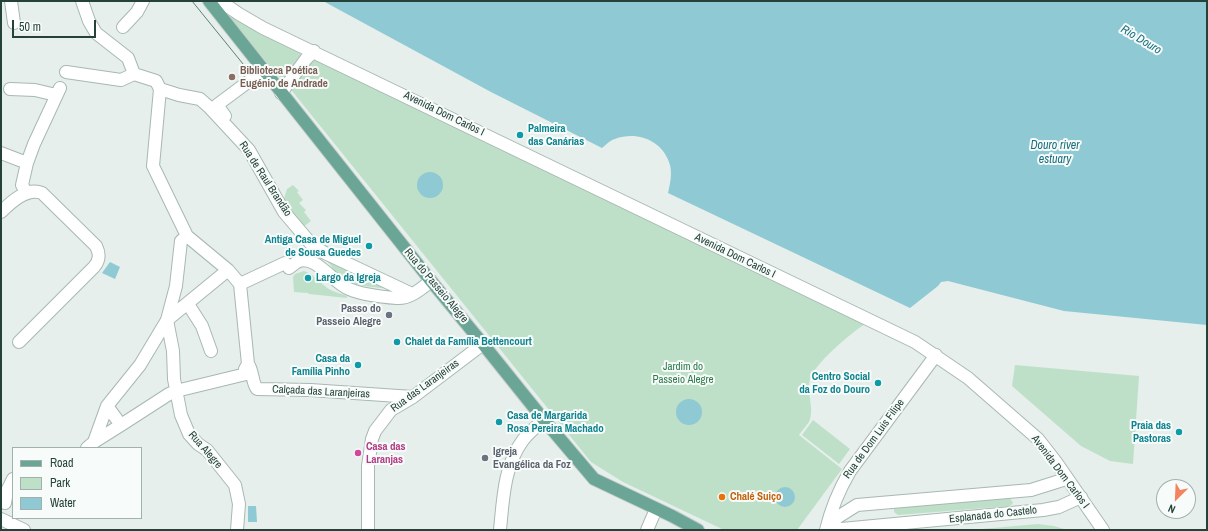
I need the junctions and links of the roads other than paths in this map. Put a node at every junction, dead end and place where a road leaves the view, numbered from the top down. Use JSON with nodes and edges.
{"nodes":[{"id":1,"x":11,"y":1,"type":"edge"},
{"id":2,"x":82,"y":1,"type":"edge"},
{"id":3,"x":143,"y":1,"type":"edge"},
{"id":4,"x":209,"y":1,"type":"edge"},
{"id":5,"x":220,"y":1,"type":"edge"},
{"id":6,"x":14,"y":22,"type":"dead end"},
{"id":7,"x":123,"y":27,"type":"dead end"},
{"id":8,"x":314,"y":52,"type":"junction"},
{"id":9,"x":264,"y":70,"type":"junction"},
{"id":10,"x":66,"y":72,"type":"dead end"},
{"id":11,"x":134,"y":74,"type":"junction"},
{"id":12,"x":10,"y":89,"type":"dead end"},
{"id":13,"x":160,"y":89,"type":"junction"},
{"id":14,"x":281,"y":93,"type":"junction"},
{"id":15,"x":230,"y":122,"type":"dead end"},
{"id":16,"x":1,"y":153,"type":"edge"},
{"id":17,"x":27,"y":163,"type":"junction"},
{"id":18,"x":26,"y":192,"type":"junction"},
{"id":19,"x":2,"y":208,"type":"edge"},
{"id":20,"x":187,"y":236,"type":"junction"},
{"id":21,"x":228,"y":270,"type":"junction"},
{"id":22,"x":430,"y":281,"type":"junction"},
{"id":23,"x":240,"y":284,"type":"junction"},
{"id":24,"x":412,"y":294,"type":"junction"},
{"id":25,"x":188,"y":304,"type":"junction"},
{"id":26,"x":167,"y":320,"type":"junction"},
{"id":27,"x":19,"y":342,"type":"dead end"},
{"id":28,"x":483,"y":344,"type":"junction"},
{"id":29,"x":211,"y":351,"type":"dead end"},
{"id":30,"x":936,"y":355,"type":"junction"},
{"id":31,"x":248,"y":364,"type":"junction"},
{"id":32,"x":176,"y":391,"type":"junction"},
{"id":33,"x":413,"y":397,"type":"junction"},
{"id":34,"x":107,"y":406,"type":"junction"},
{"id":35,"x":544,"y":420,"type":"junction"},
{"id":36,"x":121,"y":425,"type":"junction"},
{"id":37,"x":91,"y":445,"type":"edge"},
{"id":38,"x":1066,"y":478,"type":"junction"},
{"id":39,"x":12,"y":481,"type":"edge"},
{"id":40,"x":1081,"y":497,"type":"junction"},
{"id":41,"x":6,"y":503,"type":"edge"},
{"id":42,"x":656,"y":509,"type":"junction"},
{"id":43,"x":1,"y":519,"type":"edge"},
{"id":44,"x":24,"y":530,"type":"edge"},
{"id":45,"x":237,"y":530,"type":"edge"},
{"id":46,"x":368,"y":530,"type":"edge"},
{"id":47,"x":500,"y":530,"type":"edge"},
{"id":48,"x":647,"y":530,"type":"edge"},
{"id":49,"x":698,"y":530,"type":"edge"},
{"id":50,"x":826,"y":530,"type":"edge"},
{"id":51,"x":831,"y":530,"type":"edge"},
{"id":52,"x":1103,"y":530,"type":"edge"}],
"edges":[{"from":1,"to":6,"type":"street"},
{"from":2,"to":11,"type":"street"},
{"from":3,"to":7,"type":"street"},
{"from":4,"to":9,"type":"main road","name":"Rua do Passeio Alegre"},
{"from":5,"to":8,"type":"street","name":"Avenida Dom Carlos I"},
{"from":8,"to":14,"type":"street"},
{"from":8,"to":30,"type":"street","name":"Avenida Dom Carlos I"},
{"from":9,"to":14,"type":"main road","name":"Rua do Passeio Alegre"},
{"from":9,"to":15,"type":"street"},
{"from":10,"to":11,"type":"street"},
{"from":11,"to":13,"type":"street"},
{"from":12,"to":17,"type":"street"},
{"from":13,"to":20,"type":"street"},
{"from":13,"to":24,"type":"street","name":"Rua de Raul Brandão"},
{"from":14,"to":22,"type":"main road","name":"Rua do Passeio Alegre"},
{"from":16,"to":17,"type":"street"},
{"from":17,"to":18,"type":"street"},
{"from":18,"to":19,"type":"street"},
{"from":18,"to":27,"type":"street"},
{"from":20,"to":21,"type":"street"},
{"from":20,"to":26,"type":"street"},
{"from":21,"to":23,"type":"street"},
{"from":21,"to":25,"type":"street"},
{"from":22,"to":24,"type":"street"},
{"from":22,"to":28,"type":"main road","name":"Rua do Passeio Alegre"},
{"from":23,"to":24,"type":"street"},
{"from":23,"to":31,"type":"street"},
{"from":25,"to":26,"type":"street"},
{"from":25,"to":29,"type":"street"},
{"from":26,"to":32,"type":"street","name":"Rua Alegre"},
{"from":26,"to":34,"type":"street"},
{"from":28,"to":33,"type":"street","name":"Rua das Laranjeiras"},
{"from":28,"to":35,"type":"main road","name":"Rua do Passeio Alegre"},
{"from":30,"to":38,"type":"street","name":"Avenida Dom Carlos I"},
{"from":30,"to":50,"type":"street","name":"Rua de Dom Luis Filipe"},
{"from":31,"to":32,"type":"street"},
{"from":31,"to":33,"type":"street","name":"Calçada das Laranjeiras"},
{"from":32,"to":36,"type":"street"},
{"from":32,"to":45,"type":"street","name":"Rua Alegre"},
{"from":33,"to":46,"type":"street","name":"Rua das Laranjeiras"},
{"from":34,"to":36,"type":"street"},
{"from":34,"to":37,"type":"street"},
{"from":35,"to":42,"type":"main road","name":"Rua do Passeio Alegre"},
{"from":35,"to":47,"type":"street"},
{"from":36,"to":37,"type":"street"},
{"from":38,"to":40,"type":"street","name":"Avenida Dom Carlos I"},
{"from":38,"to":50,"type":"street","name":"Esplanada do Castelo"},
{"from":39,"to":41,"type":"street"},
{"from":40,"to":51,"type":"street","name":"Esplanada do Castelo"},
{"from":40,"to":52,"type":"street","name":"Avenida Dom Carlos I"},
{"from":42,"to":48,"type":"street"},
{"from":42,"to":49,"type":"main road","name":"Rua do Passeio Alegre"},
{"from":43,"to":44,"type":"street"}]}
